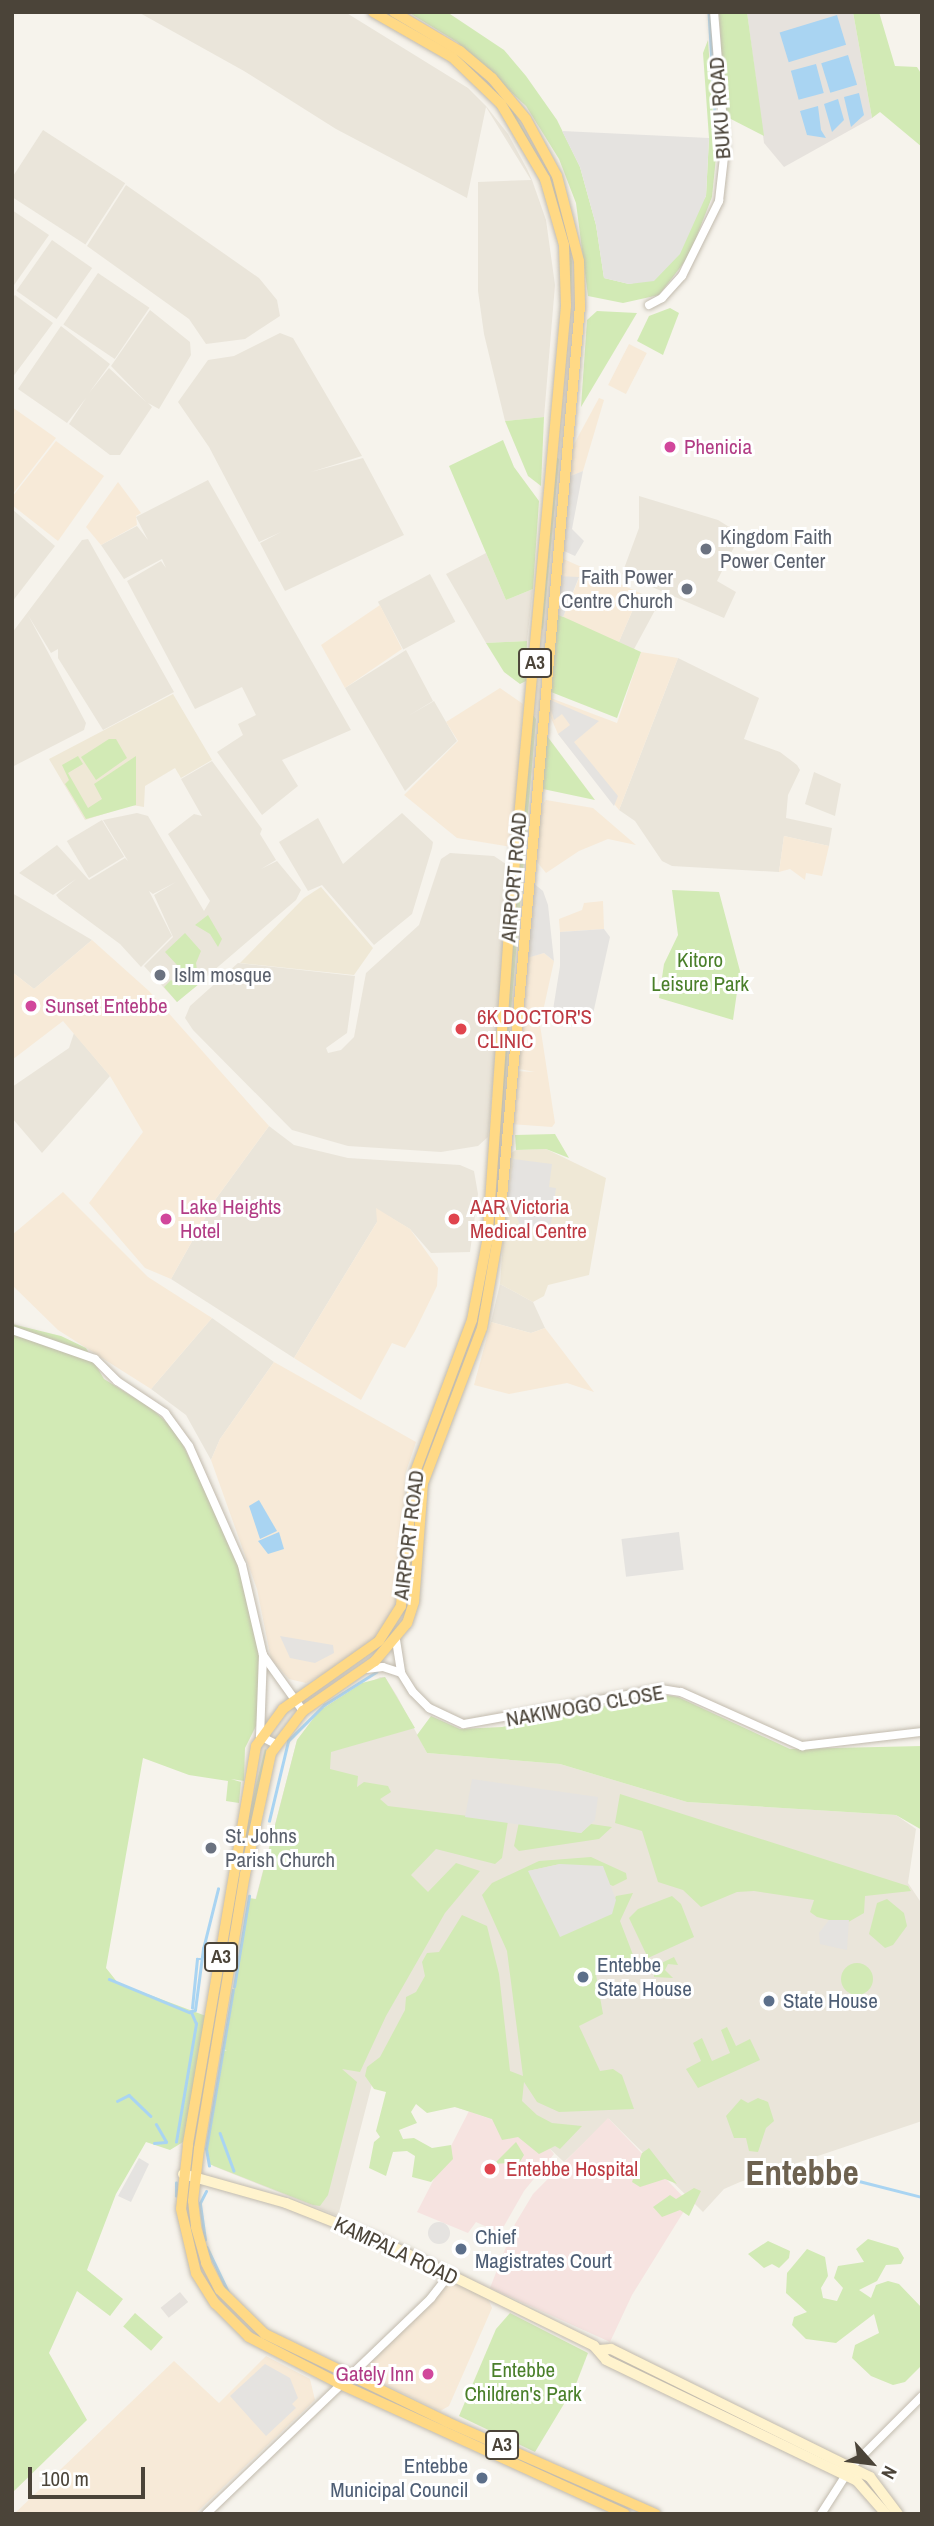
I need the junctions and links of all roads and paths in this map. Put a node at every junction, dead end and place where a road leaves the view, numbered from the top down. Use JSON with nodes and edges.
{"nodes":[{"id":1,"x":373,"y":12,"type":"edge"},
{"id":2,"x":394,"y":12,"type":"edge"},
{"id":3,"x":714,"y":12,"type":"edge"},
{"id":4,"x":649,"y":305,"type":"dead end"},
{"id":5,"x":537,"y":640,"type":"junction"},
{"id":6,"x":549,"y":641,"type":"junction"},
{"id":7,"x":12,"y":1330,"type":"edge"},
{"id":8,"x":407,"y":1607,"type":"junction"},
{"id":9,"x":396,"y":1640,"type":"junction"},
{"id":10,"x":263,"y":1655,"type":"junction"},
{"id":11,"x":361,"y":1671,"type":"junction"},
{"id":12,"x":401,"y":1673,"type":"junction"},
{"id":13,"x":295,"y":1699,"type":"junction"},
{"id":14,"x":303,"y":1711,"type":"junction"},
{"id":15,"x":922,"y":1732,"type":"edge"},
{"id":16,"x":258,"y":1741,"type":"junction"},
{"id":17,"x":273,"y":1748,"type":"junction"},
{"id":18,"x":184,"y":2171,"type":"junction"},
{"id":19,"x":196,"y":2176,"type":"junction"},
{"id":20,"x":447,"y":2276,"type":"junction"},
{"id":21,"x":349,"y":2375,"type":"junction"},
{"id":22,"x":338,"y":2383,"type":"junction"},
{"id":23,"x":922,"y":2396,"type":"edge"},
{"id":24,"x":849,"y":2471,"type":"junction"},
{"id":25,"x":206,"y":2514,"type":"edge"},
{"id":26,"x":625,"y":2514,"type":"edge"},
{"id":27,"x":656,"y":2514,"type":"edge"},
{"id":28,"x":821,"y":2514,"type":"edge"},
{"id":29,"x":886,"y":2514,"type":"edge"},
{"id":30,"x":898,"y":2514,"type":"edge"}],
"edges":[{"from":1,"to":5,"type":"highway","name":"AIRPORT ROAD","number":"A3"},
{"from":2,"to":6,"type":"highway","name":"AIRPORT ROAD","number":"A3"},
{"from":3,"to":4,"type":"street","name":"BUKU ROAD"},
{"from":5,"to":6,"type":"highway"},
{"from":5,"to":8,"type":"highway","name":"AIRPORT ROAD","number":"A3"},
{"from":6,"to":8,"type":"highway","name":"AIRPORT ROAD","number":"A3"},
{"from":7,"to":10,"type":"street"},
{"from":8,"to":9,"type":"highway","name":"AIRPORT ROAD","number":"A3"},
{"from":8,"to":13,"type":"highway","name":"AIRPORT ROAD","number":"A3"},
{"from":9,"to":11,"type":"highway","name":"AIRPORT ROAD","number":"A3"},
{"from":9,"to":12,"type":"street"},
{"from":10,"to":13,"type":"street"},
{"from":10,"to":16,"type":"street"},
{"from":11,"to":12,"type":"street"},
{"from":11,"to":14,"type":"highway","name":"AIRPORT ROAD","number":"A3"},
{"from":12,"to":15,"type":"street","name":"NAKIWOGO CLOSE"},
{"from":13,"to":14,"type":"street"},
{"from":13,"to":16,"type":"highway","name":"AIRPORT ROAD","number":"A3"},
{"from":14,"to":17,"type":"highway","name":"AIRPORT ROAD","number":"A3"},
{"from":16,"to":17,"type":"street"},
{"from":16,"to":18,"type":"highway","number":"A3"},
{"from":17,"to":19,"type":"highway","number":"A3"},
{"from":18,"to":19,"type":"main road","name":"KAMPALA ROAD"},
{"from":18,"to":22,"type":"highway","number":"A3"},
{"from":19,"to":20,"type":"main road","name":"KAMPALA ROAD"},
{"from":19,"to":21,"type":"highway","number":"A3"},
{"from":20,"to":21,"type":"street"},
{"from":20,"to":24,"type":"main road","name":"KAMPALA ROAD"},
{"from":21,"to":22,"type":"street"},
{"from":21,"to":27,"type":"highway","number":"A3"},
{"from":22,"to":25,"type":"street"},
{"from":22,"to":26,"type":"highway","number":"A3"},
{"from":23,"to":24,"type":"street"},
{"from":24,"to":28,"type":"street"},
{"from":24,"to":29,"type":"main road","name":"KAMPALA ROAD"},
{"from":24,"to":30,"type":"main road","name":"KAMPALA ROAD"}]}
